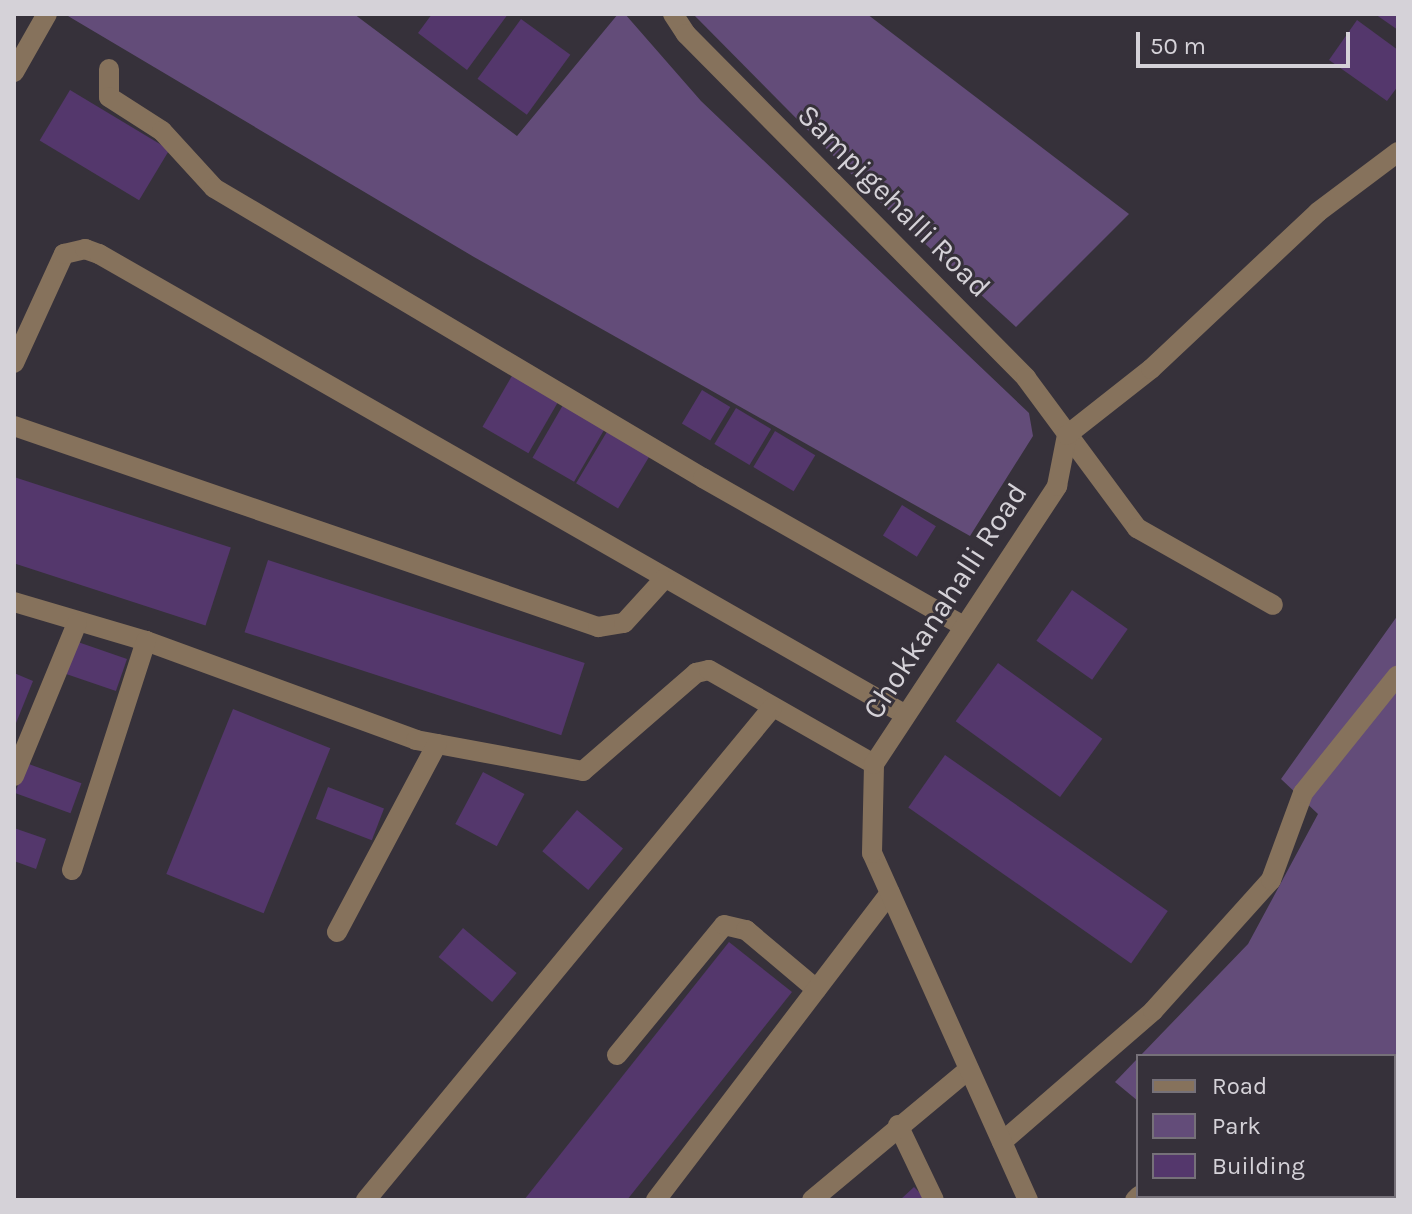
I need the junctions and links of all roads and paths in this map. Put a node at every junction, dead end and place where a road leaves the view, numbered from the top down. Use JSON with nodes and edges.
{"nodes":[{"id":1,"x":47,"y":14,"type":"edge"},
{"id":2,"x":673,"y":14,"type":"edge"},
{"id":3,"x":109,"y":69,"type":"dead end"},
{"id":4,"x":14,"y":72,"type":"edge"},
{"id":5,"x":1398,"y":152,"type":"edge"},
{"id":6,"x":14,"y":363,"type":"edge"},
{"id":7,"x":14,"y":426,"type":"edge"},
{"id":8,"x":1067,"y":435,"type":"junction"},
{"id":9,"x":664,"y":579,"type":"junction"},
{"id":10,"x":14,"y":602,"type":"edge"},
{"id":11,"x":1273,"y":605,"type":"dead end"},
{"id":12,"x":77,"y":623,"type":"junction"},
{"id":13,"x":964,"y":626,"type":"junction"},
{"id":14,"x":146,"y":641,"type":"junction"},
{"id":15,"x":1398,"y":675,"type":"edge"},
{"id":16,"x":772,"y":708,"type":"junction"},
{"id":17,"x":906,"y":715,"type":"junction"},
{"id":18,"x":437,"y":744,"type":"junction"},
{"id":19,"x":874,"y":764,"type":"junction"},
{"id":20,"x":14,"y":776,"type":"edge"},
{"id":21,"x":72,"y":870,"type":"dead end"},
{"id":22,"x":890,"y":893,"type":"junction"},
{"id":23,"x":337,"y":932,"type":"dead end"},
{"id":24,"x":816,"y":989,"type":"junction"},
{"id":25,"x":617,"y":1055,"type":"dead end"},
{"id":26,"x":969,"y":1069,"type":"junction"},
{"id":27,"x":898,"y":1125,"type":"junction"},
{"id":28,"x":1002,"y":1142,"type":"junction"},
{"id":29,"x":366,"y":1200,"type":"edge"},
{"id":30,"x":656,"y":1200,"type":"edge"},
{"id":31,"x":812,"y":1200,"type":"edge"},
{"id":32,"x":934,"y":1200,"type":"edge"},
{"id":33,"x":1028,"y":1200,"type":"edge"}],
"edges":[{"from":1,"to":4,"type":"street"},
{"from":2,"to":8,"type":"street","name":"Sampigehalli Road"},
{"from":3,"to":13,"type":"street"},
{"from":5,"to":8,"type":"street"},
{"from":6,"to":9,"type":"street"},
{"from":7,"to":9,"type":"street"},
{"from":8,"to":11,"type":"street","name":"Sampigehalli Road"},
{"from":8,"to":13,"type":"street","name":"Chokkanahalli Road"},
{"from":9,"to":17,"type":"street"},
{"from":10,"to":12,"type":"street"},
{"from":12,"to":14,"type":"street"},
{"from":12,"to":20,"type":"street"},
{"from":13,"to":17,"type":"street","name":"Chokkanahalli Road"},
{"from":14,"to":18,"type":"street"},
{"from":14,"to":21,"type":"street"},
{"from":15,"to":28,"type":"street"},
{"from":16,"to":18,"type":"street"},
{"from":16,"to":19,"type":"street"},
{"from":16,"to":29,"type":"street"},
{"from":17,"to":19,"type":"street","name":"Chokkanahalli Road"},
{"from":18,"to":23,"type":"street"},
{"from":19,"to":22,"type":"street","name":"Chokkanahalli Road"},
{"from":22,"to":24,"type":"street"},
{"from":22,"to":26,"type":"street","name":"Chokkanahalli Road"},
{"from":24,"to":25,"type":"street"},
{"from":24,"to":30,"type":"street"},
{"from":26,"to":27,"type":"street"},
{"from":26,"to":28,"type":"street","name":"Chokkanahalli Road"},
{"from":27,"to":31,"type":"street"},
{"from":27,"to":32,"type":"street"},
{"from":28,"to":33,"type":"street","name":"Chokkanahalli Road"}]}
